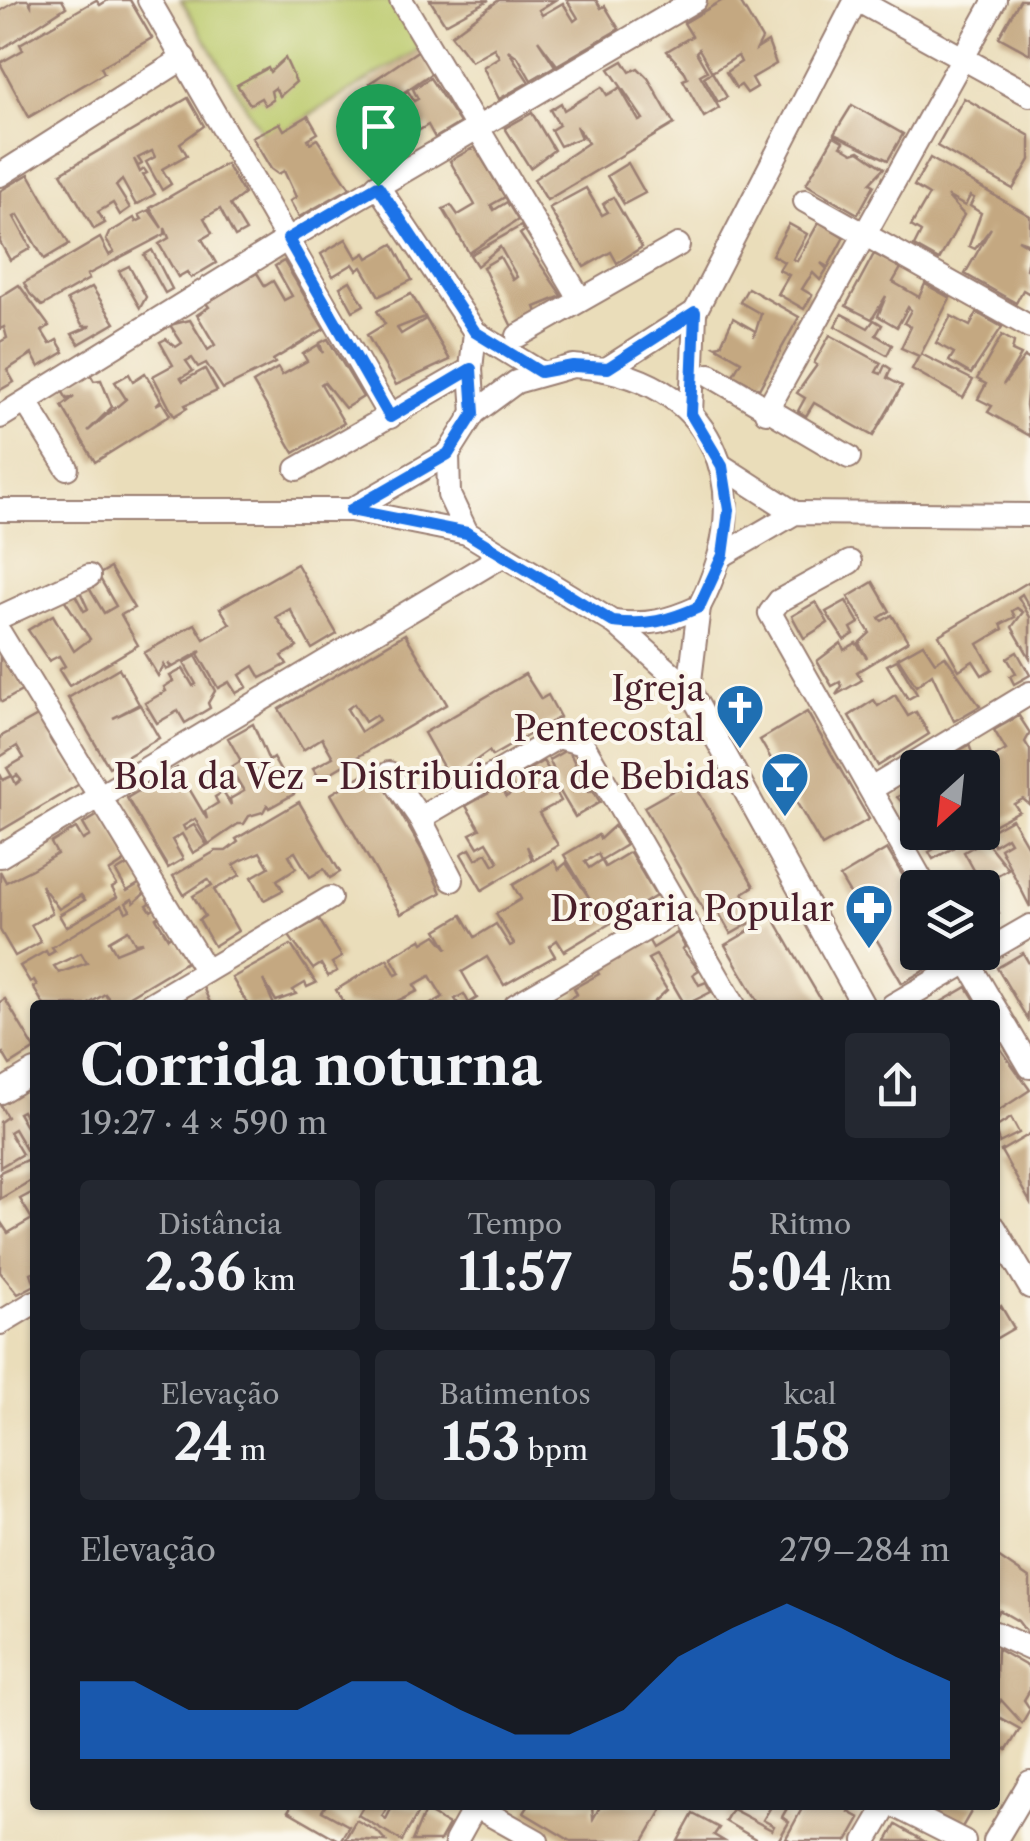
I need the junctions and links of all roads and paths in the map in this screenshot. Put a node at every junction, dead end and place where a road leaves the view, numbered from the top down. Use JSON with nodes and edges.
{"nodes":[{"id":1,"x":150,"y":0,"type":"edge"},
{"id":2,"x":401,"y":0,"type":"edge"},
{"id":3,"x":695,"y":0,"type":"edge"},
{"id":4,"x":856,"y":0,"type":"edge"},
{"id":5,"x":994,"y":0,"type":"edge"},
{"id":6,"x":962,"y":56,"type":"junction"},
{"id":7,"x":184,"y":58,"type":"junction"},
{"id":8,"x":1030,"y":95,"type":"edge"},
{"id":9,"x":477,"y":129,"type":"junction"},
{"id":10,"x":0,"y":175,"type":"edge"},
{"id":11,"x":378,"y":186,"type":"junction"},
{"id":12,"x":805,"y":201,"type":"dead end"},
{"id":13,"x":866,"y":233,"type":"junction"},
{"id":14,"x":288,"y":239,"type":"junction"},
{"id":15,"x":678,"y":244,"type":"dead end"},
{"id":16,"x":580,"y":299,"type":"junction"},
{"id":17,"x":695,"y":312,"type":"junction"},
{"id":18,"x":1030,"y":327,"type":"edge"},
{"id":19,"x":475,"y":332,"type":"junction"},
{"id":20,"x":518,"y":336,"type":"dead end"},
{"id":21,"x":608,"y":368,"type":"junction"},
{"id":22,"x":471,"y":369,"type":"junction"},
{"id":23,"x":540,"y":372,"type":"junction"},
{"id":24,"x":710,"y":375,"type":"dead end"},
{"id":25,"x":26,"y":402,"type":"junction"},
{"id":26,"x":766,"y":412,"type":"junction"},
{"id":27,"x":474,"y":413,"type":"junction"},
{"id":28,"x":691,"y":414,"type":"junction"},
{"id":29,"x":0,"y":417,"type":"edge"},
{"id":30,"x":390,"y":417,"type":"junction"},
{"id":31,"x":448,"y":454,"type":"junction"},
{"id":32,"x":849,"y":457,"type":"dead end"},
{"id":33,"x":722,"y":466,"type":"junction"},
{"id":34,"x":67,"y":468,"type":"dead end"},
{"id":35,"x":298,"y":470,"type":"dead end"},
{"id":36,"x":0,"y":510,"type":"edge"},
{"id":37,"x":351,"y":510,"type":"junction"},
{"id":38,"x":795,"y":513,"type":"junction"},
{"id":39,"x":1030,"y":515,"type":"edge"},
{"id":40,"x":467,"y":533,"type":"junction"},
{"id":41,"x":723,"y":555,"type":"junction"},
{"id":42,"x":502,"y":556,"type":"junction"},
{"id":43,"x":850,"y":562,"type":"dead end"},
{"id":44,"x":88,"y":576,"type":"dead end"},
{"id":45,"x":699,"y":607,"type":"junction"},
{"id":46,"x":0,"y":617,"type":"edge"},
{"id":47,"x":613,"y":622,"type":"junction"},
{"id":48,"x":0,"y":633,"type":"edge"},
{"id":49,"x":689,"y":689,"type":"junction"},
{"id":50,"x":1030,"y":693,"type":"edge"},
{"id":51,"x":389,"y":773,"type":"dead end"},
{"id":52,"x":870,"y":789,"type":"junction"},
{"id":53,"x":102,"y":796,"type":"junction"},
{"id":54,"x":420,"y":818,"type":"junction"},
{"id":55,"x":0,"y":856,"type":"edge"},
{"id":56,"x":916,"y":870,"type":"edge"},
{"id":57,"x":452,"y":880,"type":"dead end"},
{"id":58,"x":330,"y":898,"type":"dead end"},
{"id":59,"x":680,"y":909,"type":"junction"},
{"id":60,"x":1030,"y":926,"type":"edge"},
{"id":61,"x":1000,"y":940,"type":"edge"},
{"id":62,"x":946,"y":970,"type":"edge"},
{"id":63,"x":973,"y":970,"type":"edge"},
{"id":64,"x":206,"y":972,"type":"junction"},
{"id":65,"x":158,"y":1000,"type":"edge"},
{"id":66,"x":525,"y":1000,"type":"edge"},
{"id":67,"x":731,"y":1000,"type":"edge"},
{"id":68,"x":860,"y":1000,"type":"edge"},
{"id":69,"x":900,"y":1000,"type":"edge"},
{"id":70,"x":990,"y":1000,"type":"edge"},
{"id":71,"x":1000,"y":1016,"type":"edge"},
{"id":72,"x":1030,"y":1067,"type":"edge"},
{"id":73,"x":30,"y":1074,"type":"edge"},
{"id":74,"x":0,"y":1092,"type":"edge"},
{"id":75,"x":1000,"y":1236,"type":"edge"},
{"id":76,"x":1030,"y":1287,"type":"edge"},
{"id":77,"x":30,"y":1305,"type":"edge"},
{"id":78,"x":0,"y":1322,"type":"edge"},
{"id":79,"x":1000,"y":1635,"type":"edge"},
{"id":80,"x":1030,"y":1649,"type":"edge"},
{"id":81,"x":1030,"y":1782,"type":"edge"},
{"id":82,"x":472,"y":1810,"type":"edge"},
{"id":83,"x":483,"y":1810,"type":"edge"},
{"id":84,"x":887,"y":1810,"type":"edge"},
{"id":85,"x":900,"y":1810,"type":"edge"},
{"id":86,"x":456,"y":1841,"type":"edge"},
{"id":87,"x":537,"y":1841,"type":"edge"},
{"id":88,"x":866,"y":1841,"type":"edge"},
{"id":89,"x":964,"y":1841,"type":"edge"},
{"id":90,"x":995,"y":1841,"type":"edge"}],
"edges":[{"from":1,"to":7,"type":"street"},
{"from":2,"to":9,"type":"street"},
{"from":3,"to":9,"type":"street"},
{"from":4,"to":6,"type":"street"},
{"from":4,"to":17,"type":"street"},
{"from":5,"to":6,"type":"street"},
{"from":6,"to":8,"type":"street"},
{"from":6,"to":13,"type":"street"},
{"from":7,"to":10,"type":"street"},
{"from":7,"to":14,"type":"street"},
{"from":9,"to":11,"type":"street"},
{"from":9,"to":16,"type":"street"},
{"from":11,"to":14,"type":"street"},
{"from":11,"to":19,"type":"street"},
{"from":12,"to":13,"type":"street"},
{"from":13,"to":18,"type":"street"},
{"from":13,"to":26,"type":"street"},
{"from":14,"to":25,"type":"street"},
{"from":14,"to":30,"type":"street"},
{"from":15,"to":16,"type":"street"},
{"from":16,"to":20,"type":"street"},
{"from":17,"to":21,"type":"street"},
{"from":17,"to":28,"type":"street"},
{"from":19,"to":22,"type":"street"},
{"from":19,"to":23,"type":"street"},
{"from":21,"to":23,"type":"street"},
{"from":21,"to":28,"type":"street"},
{"from":22,"to":27,"type":"street"},
{"from":22,"to":30,"type":"street"},
{"from":23,"to":27,"type":"street"},
{"from":24,"to":26,"type":"street"},
{"from":25,"to":29,"type":"street"},
{"from":25,"to":34,"type":"street"},
{"from":26,"to":32,"type":"street"},
{"from":27,"to":31,"type":"street"},
{"from":28,"to":33,"type":"street"},
{"from":30,"to":35,"type":"street"},
{"from":31,"to":37,"type":"street"},
{"from":31,"to":40,"type":"street"},
{"from":33,"to":38,"type":"street"},
{"from":33,"to":41,"type":"street"},
{"from":36,"to":37,"type":"street"},
{"from":37,"to":40,"type":"street"},
{"from":38,"to":39,"type":"street"},
{"from":38,"to":41,"type":"street"},
{"from":40,"to":42,"type":"street"},
{"from":41,"to":45,"type":"street"},
{"from":42,"to":47,"type":"street"},
{"from":42,"to":53,"type":"street"},
{"from":43,"to":52,"type":"street"},
{"from":44,"to":46,"type":"street"},
{"from":45,"to":47,"type":"street"},
{"from":45,"to":49,"type":"street"},
{"from":47,"to":49,"type":"street"},
{"from":48,"to":53,"type":"street"},
{"from":49,"to":68,"type":"street"},
{"from":50,"to":52,"type":"street"},
{"from":51,"to":54,"type":"street"},
{"from":52,"to":56,"type":"street"},
{"from":53,"to":55,"type":"street"},
{"from":53,"to":64,"type":"street"},
{"from":54,"to":57,"type":"street"},
{"from":54,"to":59,"type":"street"},
{"from":58,"to":64,"type":"street"},
{"from":59,"to":66,"type":"street"},
{"from":59,"to":67,"type":"street"},
{"from":60,"to":61,"type":"street"},
{"from":62,"to":69,"type":"street"},
{"from":63,"to":70,"type":"street"},
{"from":64,"to":65,"type":"street"},
{"from":71,"to":72,"type":"street"},
{"from":73,"to":74,"type":"street"},
{"from":75,"to":76,"type":"street"},
{"from":77,"to":78,"type":"street"},
{"from":79,"to":80,"type":"street"},
{"from":81,"to":90,"type":"street"},
{"from":82,"to":86,"type":"street"},
{"from":83,"to":87,"type":"street"},
{"from":84,"to":88,"type":"street"},
{"from":85,"to":89,"type":"street"}]}
